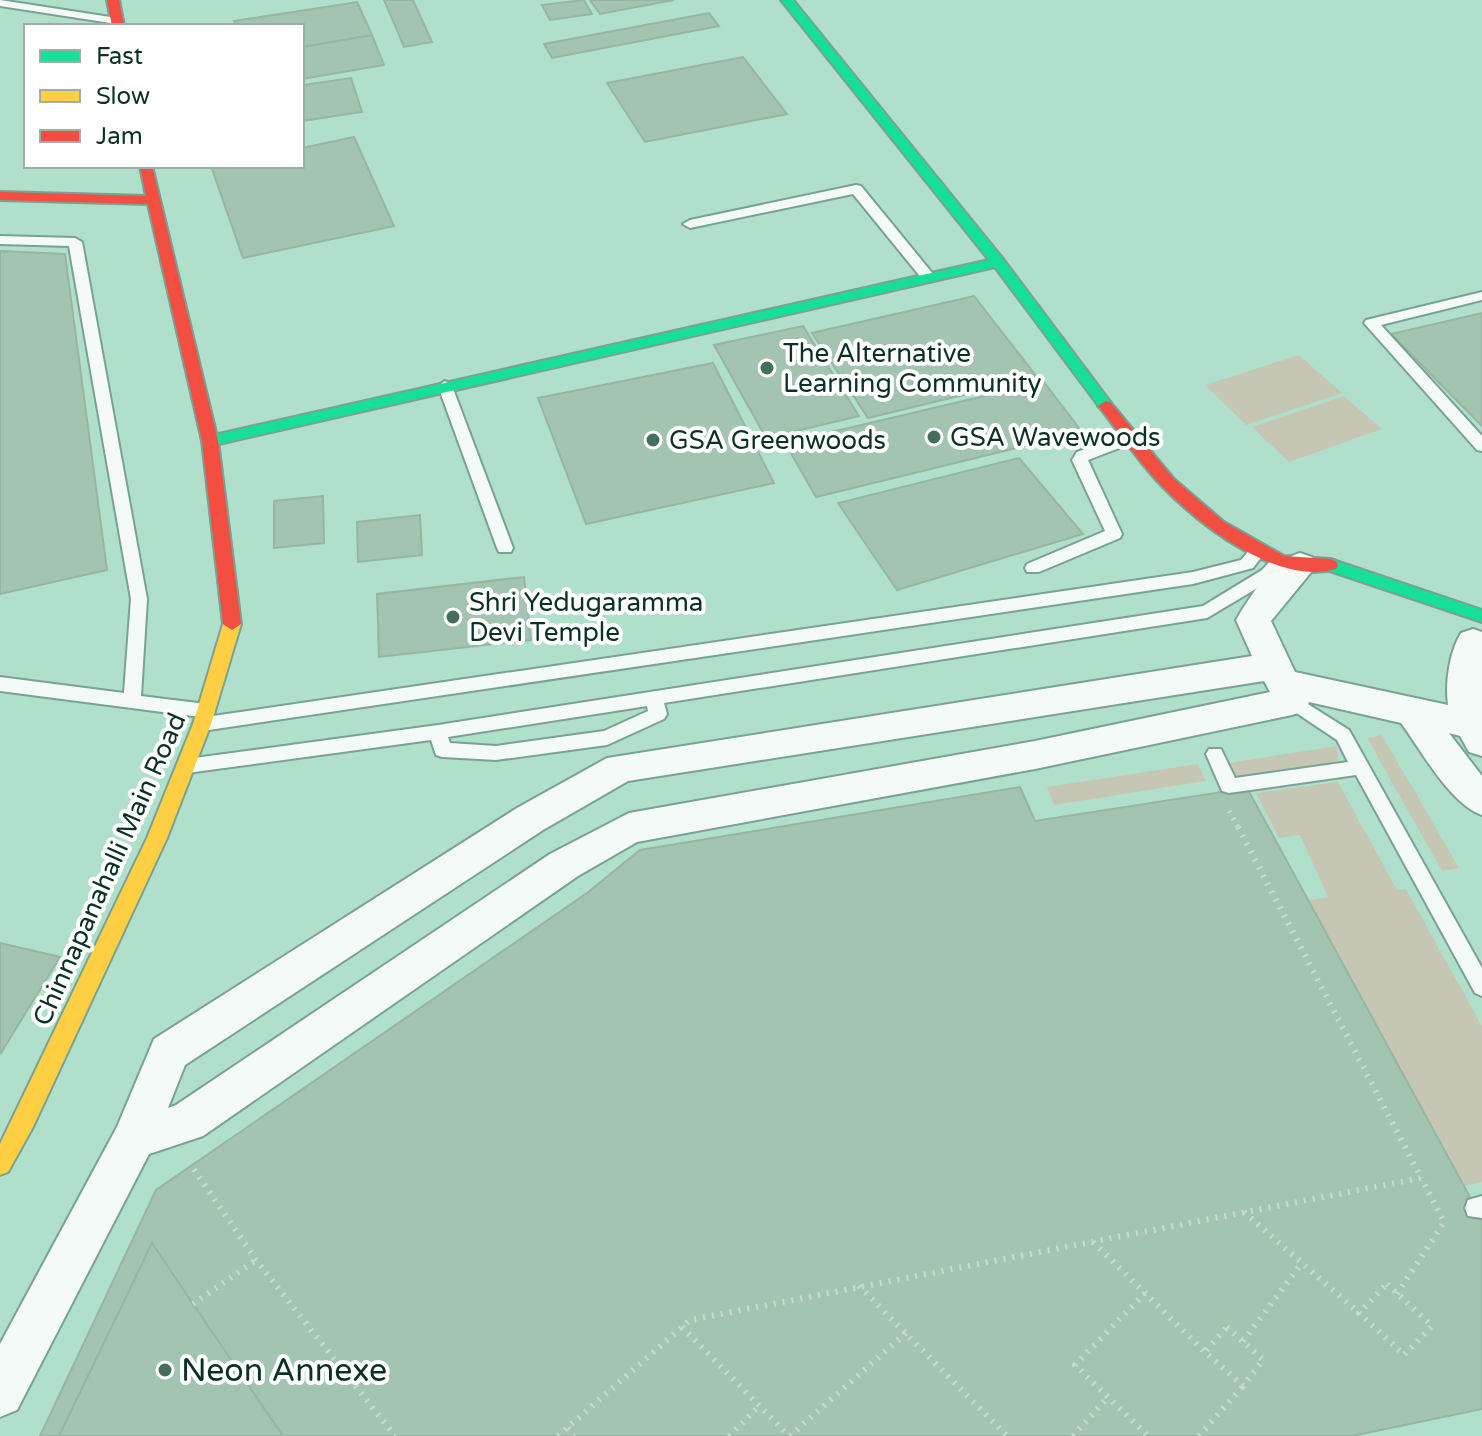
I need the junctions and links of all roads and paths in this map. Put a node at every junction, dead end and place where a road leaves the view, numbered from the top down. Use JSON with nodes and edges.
{"nodes":[{"id":1,"x":113,"y":0,"type":"edge"},
{"id":2,"x":787,"y":0,"type":"edge"},
{"id":3,"x":0,"y":3,"type":"edge"},
{"id":4,"x":118,"y":24,"type":"edge"},
{"id":5,"x":0,"y":182,"type":"edge"},
{"id":6,"x":150,"y":184,"type":"edge"},
{"id":7,"x":0,"y":196,"type":"edge"},
{"id":8,"x":690,"y":224,"type":"dead end"},
{"id":9,"x":0,"y":240,"type":"edge"},
{"id":10,"x":998,"y":262,"type":"junction"},
{"id":11,"x":928,"y":277,"type":"junction"},
{"id":12,"x":1482,"y":296,"type":"edge"},
{"id":13,"x":445,"y":386,"type":"junction"},
{"id":14,"x":1130,"y":438,"type":"junction"},
{"id":15,"x":210,"y":441,"type":"junction"},
{"id":16,"x":1482,"y":446,"type":"edge"},
{"id":17,"x":505,"y":548,"type":"dead end"},
{"id":18,"x":1258,"y":551,"type":"junction"},
{"id":19,"x":1033,"y":568,"type":"dead end"},
{"id":20,"x":1299,"y":571,"type":"junction"},
{"id":21,"x":1474,"y":636,"type":"edge"},
{"id":22,"x":1283,"y":683,"type":"junction"},
{"id":23,"x":0,"y":684,"type":"edge"},
{"id":24,"x":654,"y":697,"type":"junction"},
{"id":25,"x":132,"y":702,"type":"junction"},
{"id":26,"x":1014,"y":708,"type":"junction"},
{"id":27,"x":1412,"y":711,"type":"junction"},
{"id":28,"x":204,"y":718,"type":"junction"},
{"id":29,"x":438,"y":732,"type":"junction"},
{"id":30,"x":1476,"y":734,"type":"edge"},
{"id":31,"x":1215,"y":754,"type":"dead end"},
{"id":32,"x":1035,"y":755,"type":"junction"},
{"id":33,"x":186,"y":766,"type":"junction"},
{"id":34,"x":1362,"y":767,"type":"junction"},
{"id":35,"x":1221,"y":796,"type":"dead end"},
{"id":36,"x":1482,"y":800,"type":"edge"},
{"id":37,"x":530,"y":819,"type":"junction"},
{"id":38,"x":564,"y":865,"type":"junction"},
{"id":39,"x":1482,"y":987,"type":"edge"},
{"id":40,"x":13,"y":1117,"type":"edge"},
{"id":41,"x":134,"y":1138,"type":"junction"},
{"id":42,"x":186,"y":1158,"type":"dead end"},
{"id":43,"x":0,"y":1165,"type":"edge"},
{"id":44,"x":1421,"y":1178,"type":"junction"},
{"id":45,"x":1244,"y":1212,"type":"junction"},
{"id":46,"x":1093,"y":1242,"type":"junction"},
{"id":47,"x":256,"y":1260,"type":"junction"},
{"id":48,"x":1302,"y":1263,"type":"junction"},
{"id":49,"x":859,"y":1286,"type":"junction"},
{"id":50,"x":1145,"y":1293,"type":"junction"},
{"id":51,"x":1397,"y":1294,"type":"junction"},
{"id":52,"x":193,"y":1304,"type":"dead end"},
{"id":53,"x":1359,"y":1313,"type":"junction"},
{"id":54,"x":682,"y":1327,"type":"junction"},
{"id":55,"x":906,"y":1333,"type":"junction"},
{"id":56,"x":1243,"y":1341,"type":"junction"},
{"id":57,"x":1205,"y":1352,"type":"junction"},
{"id":58,"x":1243,"y":1386,"type":"junction"},
{"id":59,"x":0,"y":1393,"type":"edge"},
{"id":60,"x":1108,"y":1397,"type":"junction"},
{"id":61,"x":759,"y":1406,"type":"junction"},
{"id":62,"x":568,"y":1428,"type":"junction"},
{"id":63,"x":395,"y":1436,"type":"edge"},
{"id":64,"x":558,"y":1436,"type":"edge"},
{"id":65,"x":574,"y":1436,"type":"edge"},
{"id":66,"x":729,"y":1436,"type":"edge"},
{"id":67,"x":790,"y":1436,"type":"edge"},
{"id":68,"x":1007,"y":1436,"type":"edge"},
{"id":69,"x":1073,"y":1436,"type":"edge"},
{"id":70,"x":1148,"y":1436,"type":"edge"},
{"id":71,"x":1199,"y":1436,"type":"edge"}],
"edges":[{"from":1,"to":4,"type":"street"},
{"from":2,"to":10,"type":"street"},
{"from":3,"to":4,"type":"lane"},
{"from":5,"to":6,"type":"street"},
{"from":6,"to":7,"type":"street"},
{"from":6,"to":15,"type":"street","name":"Chinnapanahalli Main Road"},
{"from":8,"to":11,"type":"lane"},
{"from":9,"to":25,"type":"lane"},
{"from":10,"to":11,"type":"street"},
{"from":10,"to":14,"type":"street"},
{"from":11,"to":13,"type":"street"},
{"from":12,"to":16,"type":"lane"},
{"from":13,"to":15,"type":"street"},
{"from":13,"to":17,"type":"lane"},
{"from":14,"to":18,"type":"street"},
{"from":14,"to":19,"type":"lane"},
{"from":15,"to":28,"type":"street","name":"Chinnapanahalli Main Road"},
{"from":18,"to":20,"type":"street"},
{"from":18,"to":28,"type":"lane"},
{"from":20,"to":21,"type":"street"},
{"from":20,"to":22,"type":"street"},
{"from":20,"to":24,"type":"lane"},
{"from":21,"to":30,"type":"street"},
{"from":22,"to":26,"type":"street"},
{"from":22,"to":27,"type":"street"},
{"from":22,"to":32,"type":"street"},
{"from":22,"to":34,"type":"lane"},
{"from":23,"to":25,"type":"lane"},
{"from":24,"to":29,"type":"lane"},
{"from":24,"to":29,"type":"lane"},
{"from":25,"to":28,"type":"lane"},
{"from":26,"to":32,"type":"street"},
{"from":26,"to":37,"type":"street"},
{"from":27,"to":30,"type":"street"},
{"from":27,"to":36,"type":"street"},
{"from":28,"to":33,"type":"street","name":"Chinnapanahalli Main Road"},
{"from":29,"to":33,"type":"lane"},
{"from":31,"to":34,"type":"lane"},
{"from":32,"to":38,"type":"street"},
{"from":33,"to":40,"type":"street","name":"Chinnapanahalli Main Road"},
{"from":34,"to":39,"type":"lane"},
{"from":35,"to":44,"type":"path"},
{"from":37,"to":38,"type":"street"},
{"from":37,"to":41,"type":"street"},
{"from":38,"to":41,"type":"street"},
{"from":40,"to":43,"type":"street","name":"Chinnapanahalli Main Road"},
{"from":41,"to":59,"type":"street"},
{"from":42,"to":47,"type":"path"},
{"from":44,"to":45,"type":"path"},
{"from":44,"to":51,"type":"path"},
{"from":45,"to":46,"type":"path"},
{"from":45,"to":48,"type":"path"},
{"from":46,"to":49,"type":"path"},
{"from":46,"to":50,"type":"path"},
{"from":47,"to":52,"type":"path"},
{"from":47,"to":63,"type":"path"},
{"from":48,"to":53,"type":"path"},
{"from":48,"to":56,"type":"path"},
{"from":49,"to":54,"type":"path"},
{"from":49,"to":55,"type":"path"},
{"from":50,"to":57,"type":"path"},
{"from":50,"to":60,"type":"path"},
{"from":51,"to":53,"type":"path"},
{"from":51,"to":53,"type":"path"},
{"from":54,"to":61,"type":"path"},
{"from":54,"to":62,"type":"path"},
{"from":55,"to":67,"type":"path"},
{"from":55,"to":68,"type":"path"},
{"from":56,"to":57,"type":"path"},
{"from":56,"to":58,"type":"path"},
{"from":57,"to":58,"type":"path"},
{"from":58,"to":71,"type":"path"},
{"from":60,"to":69,"type":"path"},
{"from":60,"to":70,"type":"path"},
{"from":61,"to":66,"type":"path"},
{"from":61,"to":67,"type":"path"},
{"from":62,"to":64,"type":"path"},
{"from":62,"to":65,"type":"path"}]}
